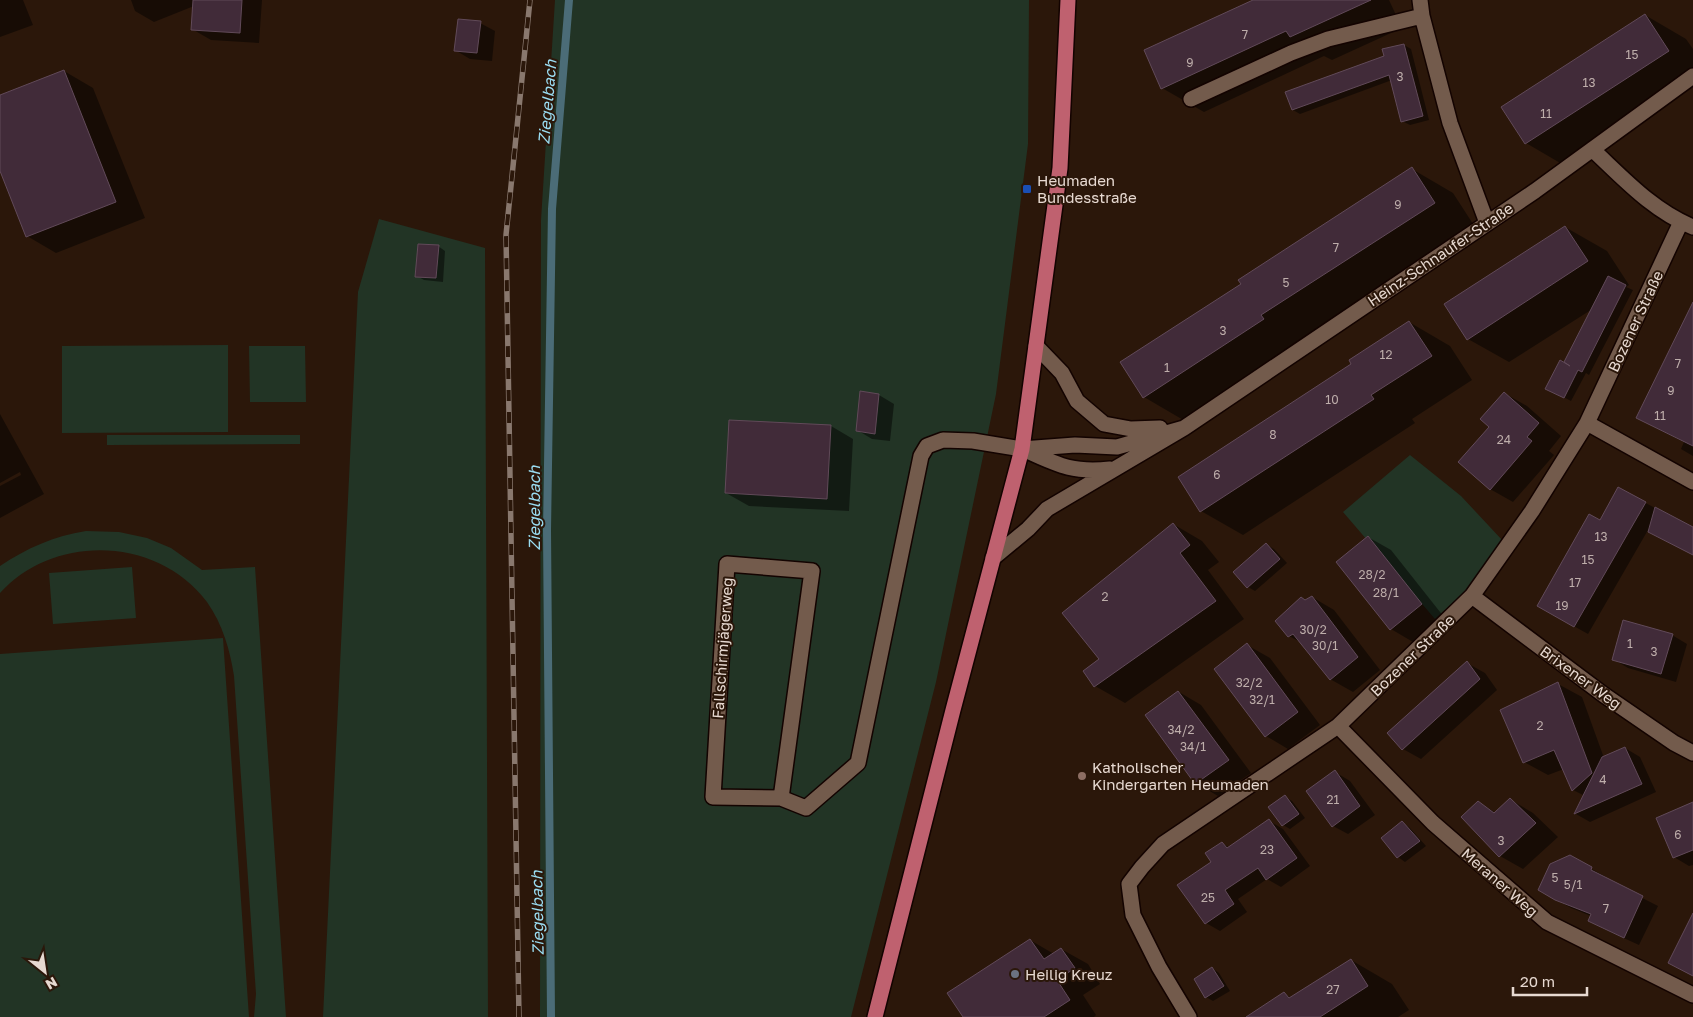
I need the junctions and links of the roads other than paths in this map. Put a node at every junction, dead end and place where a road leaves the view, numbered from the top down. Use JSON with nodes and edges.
{"nodes":[{"id":1,"x":1068,"y":0,"type":"edge"},
{"id":2,"x":1420,"y":0,"type":"edge"},
{"id":3,"x":1422,"y":16,"type":"junction"},
{"id":4,"x":1693,"y":76,"type":"edge"},
{"id":5,"x":1191,"y":99,"type":"dead end"},
{"id":6,"x":1593,"y":150,"type":"junction"},
{"id":7,"x":1487,"y":223,"type":"junction"},
{"id":8,"x":1689,"y":224,"type":"edge"},
{"id":9,"x":1036,"y":346,"type":"junction"},
{"id":10,"x":1587,"y":423,"type":"junction"},
{"id":11,"x":1184,"y":428,"type":"junction"},
{"id":12,"x":1022,"y":449,"type":"junction"},
{"id":13,"x":1116,"y":468,"type":"junction"},
{"id":14,"x":1693,"y":482,"type":"edge"},
{"id":15,"x":993,"y":558,"type":"junction"},
{"id":16,"x":1472,"y":596,"type":"junction"},
{"id":17,"x":1338,"y":726,"type":"junction"},
{"id":18,"x":1693,"y":753,"type":"edge"},
{"id":19,"x":781,"y":798,"type":"junction"},
{"id":20,"x":1693,"y":995,"type":"edge"},
{"id":21,"x":875,"y":1017,"type":"edge"},
{"id":22,"x":1189,"y":1017,"type":"edge"}],
"edges":[{"from":1,"to":9,"type":"main road"},
{"from":2,"to":3,"type":"street"},
{"from":3,"to":5,"type":"street"},
{"from":3,"to":7,"type":"street"},
{"from":4,"to":6,"type":"street","name":"Heinz-Schnaufer-Straße"},
{"from":6,"to":7,"type":"street","name":"Heinz-Schnaufer-Straße"},
{"from":6,"to":8,"type":"street"},
{"from":7,"to":11,"type":"street","name":"Heinz-Schnaufer-Straße"},
{"from":8,"to":10,"type":"street","name":"Bozener Straße"},
{"from":9,"to":11,"type":"street"},
{"from":9,"to":12,"type":"main road"},
{"from":10,"to":14,"type":"street"},
{"from":10,"to":16,"type":"street","name":"Bozener Straße"},
{"from":11,"to":12,"type":"street","name":"Heinz-Schnaufer-Straße"},
{"from":11,"to":13,"type":"street","name":"Heinz-Schnaufer-Straße"},
{"from":12,"to":13,"type":"street","name":"Heinz-Schnaufer-Straße"},
{"from":12,"to":15,"type":"main road"},
{"from":12,"to":19,"type":"street","name":"Fallschirmjägerweg"},
{"from":13,"to":15,"type":"street","name":"Heinz-Schnaufer-Straße"},
{"from":15,"to":21,"type":"main road"},
{"from":16,"to":17,"type":"street","name":"Bozener Straße"},
{"from":16,"to":18,"type":"street","name":"Brixener Weg"},
{"from":17,"to":20,"type":"street","name":"Meraner Weg"},
{"from":17,"to":22,"type":"street","name":"Bozener Straße"},
{"from":19,"to":19,"type":"street","name":"Fallschirmjägerweg"}]}
